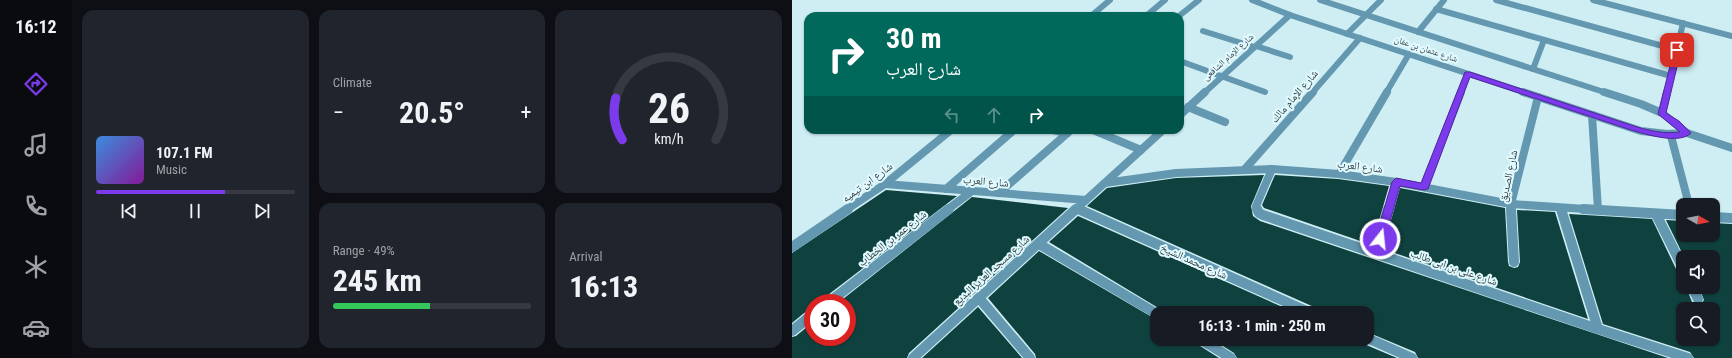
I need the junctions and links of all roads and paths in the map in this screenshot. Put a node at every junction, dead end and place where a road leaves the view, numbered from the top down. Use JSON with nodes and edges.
{"nodes":[{"id":1,"x":1110,"y":0,"type":"edge"},
{"id":2,"x":1165,"y":0,"type":"edge"},
{"id":3,"x":1199,"y":0,"type":"edge"},
{"id":4,"x":1252,"y":0,"type":"edge"},
{"id":5,"x":1321,"y":0,"type":"edge"},
{"id":6,"x":1381,"y":0,"type":"edge"},
{"id":7,"x":1444,"y":0,"type":"edge"},
{"id":8,"x":1496,"y":0,"type":"edge"},
{"id":9,"x":1593,"y":0,"type":"edge"},
{"id":10,"x":1624,"y":0,"type":"edge"},
{"id":11,"x":1622,"y":7,"type":"junction"},
{"id":12,"x":1436,"y":9,"type":"junction"},
{"id":13,"x":1096,"y":12,"type":"edge"},
{"id":14,"x":1151,"y":12,"type":"edge"},
{"id":15,"x":1184,"y":12,"type":"edge"},
{"id":16,"x":1290,"y":15,"type":"junction"},
{"id":17,"x":1366,"y":15,"type":"junction"},
{"id":18,"x":1684,"y":23,"type":"junction"},
{"id":19,"x":1203,"y":31,"type":"dead end"},
{"id":20,"x":1418,"y":32,"type":"junction"},
{"id":21,"x":1347,"y":34,"type":"junction"},
{"id":22,"x":1732,"y":36,"type":"edge"},
{"id":23,"x":1360,"y":38,"type":"junction"},
{"id":24,"x":1544,"y":40,"type":"junction"},
{"id":25,"x":1255,"y":46,"type":"junction"},
{"id":26,"x":1677,"y":50,"type":"junction"},
{"id":27,"x":1409,"y":54,"type":"junction"},
{"id":28,"x":1290,"y":57,"type":"dead end"},
{"id":29,"x":1184,"y":62,"type":"edge"},
{"id":30,"x":1533,"y":69,"type":"junction"},
{"id":31,"x":1468,"y":74,"type":"junction"},
{"id":32,"x":1222,"y":76,"type":"junction"},
{"id":33,"x":1671,"y":76,"type":"junction"},
{"id":34,"x":1265,"y":92,"type":"dead end"},
{"id":35,"x":1538,"y":97,"type":"junction"},
{"id":36,"x":1184,"y":110,"type":"edge"},
{"id":37,"x":1184,"y":111,"type":"edge"},
{"id":38,"x":1662,"y":114,"type":"junction"},
{"id":39,"x":1592,"y":115,"type":"junction"},
{"id":40,"x":1225,"y":122,"type":"dead end"},
{"id":41,"x":1687,"y":133,"type":"junction"},
{"id":42,"x":946,"y":134,"type":"edge"},
{"id":43,"x":1009,"y":134,"type":"edge"},
{"id":44,"x":1067,"y":134,"type":"edge"},
{"id":45,"x":1103,"y":134,"type":"edge"},
{"id":46,"x":1159,"y":134,"type":"edge"},
{"id":47,"x":1672,"y":136,"type":"junction"},
{"id":48,"x":1732,"y":148,"type":"edge"},
{"id":49,"x":1141,"y":150,"type":"junction"},
{"id":50,"x":1245,"y":169,"type":"junction"},
{"id":51,"x":1272,"y":169,"type":"junction"},
{"id":52,"x":1339,"y":174,"type":"junction"},
{"id":53,"x":1396,"y":182,"type":"junction"},
{"id":54,"x":1105,"y":183,"type":"junction"},
{"id":55,"x":885,"y":184,"type":"junction"},
{"id":56,"x":1424,"y":187,"type":"junction"},
{"id":57,"x":946,"y":189,"type":"junction"},
{"id":58,"x":972,"y":191,"type":"junction"},
{"id":59,"x":999,"y":193,"type":"junction"},
{"id":60,"x":1687,"y":198,"type":"edge"},
{"id":61,"x":1086,"y":200,"type":"junction"},
{"id":62,"x":1511,"y":204,"type":"junction"},
{"id":63,"x":1561,"y":208,"type":"junction"},
{"id":64,"x":1077,"y":209,"type":"junction"},
{"id":65,"x":1598,"y":210,"type":"junction"},
{"id":66,"x":1656,"y":214,"type":"junction"},
{"id":67,"x":1676,"y":215,"type":"edge"},
{"id":68,"x":1720,"y":217,"type":"edge"},
{"id":69,"x":1732,"y":218,"type":"edge"},
{"id":70,"x":1038,"y":244,"type":"junction"},
{"id":71,"x":792,"y":247,"type":"edge"},
{"id":72,"x":1376,"y":253,"type":"junction"},
{"id":73,"x":1676,"y":254,"type":"edge"},
{"id":74,"x":1514,"y":262,"type":"dead end"},
{"id":75,"x":840,"y":294,"type":"edge"},
{"id":76,"x":1696,"y":294,"type":"edge"},
{"id":77,"x":979,"y":298,"type":"junction"},
{"id":78,"x":1698,"y":299,"type":"dead end"},
{"id":79,"x":1295,"y":306,"type":"edge"},
{"id":80,"x":1150,"y":310,"type":"edge"},
{"id":81,"x":804,"y":321,"type":"edge"},
{"id":82,"x":1598,"y":329,"type":"junction"},
{"id":83,"x":792,"y":331,"type":"edge"},
{"id":84,"x":1374,"y":341,"type":"edge"},
{"id":85,"x":1211,"y":346,"type":"edge"},
{"id":86,"x":913,"y":358,"type":"edge"},
{"id":87,"x":1030,"y":358,"type":"edge"},
{"id":88,"x":1231,"y":358,"type":"edge"},
{"id":89,"x":1412,"y":358,"type":"edge"},
{"id":90,"x":1688,"y":358,"type":"edge"}],
"edges":[{"from":1,"to":13,"type":"street"},
{"from":2,"to":14,"type":"street"},
{"from":3,"to":15,"type":"street"},
{"from":4,"to":16,"type":"street","name":"شارع عثمان بن عفان"},
{"from":5,"to":17,"type":"street","name":"شارع عثمان بن عفان"},
{"from":6,"to":17,"type":"street"},
{"from":7,"to":12,"type":"street"},
{"from":8,"to":26,"type":"street"},
{"from":9,"to":11,"type":"street"},
{"from":10,"to":11,"type":"street"},
{"from":11,"to":18,"type":"street"},
{"from":12,"to":20,"type":"street"},
{"from":12,"to":24,"type":"street"},
{"from":16,"to":21,"type":"street","name":"شارع عثمان بن عفان"},
{"from":16,"to":25,"type":"street","name":"شارع الإمام الشافعى"},
{"from":17,"to":20,"type":"street","name":"شارع عثمان بن عفان"},
{"from":17,"to":21,"type":"street"},
{"from":18,"to":22,"type":"street"},
{"from":18,"to":26,"type":"street"},
{"from":19,"to":25,"type":"street"},
{"from":20,"to":30,"type":"street","name":"شارع عثمان بن عفان"},
{"from":21,"to":23,"type":"street","name":"شارع عثمان بن عفان"},
{"from":23,"to":27,"type":"street","name":"شارع عثمان بن عفان"},
{"from":23,"to":50,"type":"street","name":"شارع الإمام مالك"},
{"from":24,"to":30,"type":"street"},
{"from":24,"to":33,"type":"street"},
{"from":25,"to":28,"type":"street"},
{"from":25,"to":32,"type":"street","name":"شارع الإمام الشافعى"},
{"from":26,"to":33,"type":"street"},
{"from":27,"to":31,"type":"street","name":"شارع عثمان بن عفان"},
{"from":27,"to":52,"type":"street"},
{"from":29,"to":32,"type":"street"},
{"from":30,"to":38,"type":"street","name":"شارع عثمان بن عفان"},
{"from":31,"to":35,"type":"street","name":"شارع عثمان بن عفان"},
{"from":31,"to":56,"type":"street"},
{"from":32,"to":34,"type":"street"},
{"from":32,"to":36,"type":"street","name":"شارع الإمام الشافعى"},
{"from":33,"to":38,"type":"street"},
{"from":35,"to":39,"type":"street","name":"شارع عثمان بن عفان"},
{"from":35,"to":62,"type":"street","name":"شارع الصديق"},
{"from":37,"to":40,"type":"street"},
{"from":38,"to":41,"type":"street","name":"شارع عثمان بن عفان"},
{"from":39,"to":47,"type":"street","name":"شارع عثمان بن عفان"},
{"from":39,"to":65,"type":"street"},
{"from":41,"to":47,"type":"street","name":"شارع عثمان بن عفان"},
{"from":41,"to":48,"type":"street","name":"شارع عثمان بن عفان"},
{"from":42,"to":55,"type":"street","name":"شارع ابن تيميه"},
{"from":43,"to":57,"type":"street"},
{"from":44,"to":59,"type":"street"},
{"from":45,"to":49,"type":"street"},
{"from":46,"to":49,"type":"street"},
{"from":47,"to":60,"type":"street"},
{"from":49,"to":54,"type":"street"},
{"from":50,"to":51,"type":"street","name":"شارع العرب"},
{"from":50,"to":54,"type":"street","name":"شارع العرب"},
{"from":51,"to":52,"type":"street","name":"شارع العرب"},
{"from":51,"to":72,"type":"street","name":"شارع على بن ابى طالب"},
{"from":52,"to":53,"type":"street","name":"شارع العرب"},
{"from":53,"to":56,"type":"street","name":"شارع العرب"},
{"from":53,"to":72,"type":"street"},
{"from":54,"to":61,"type":"street"},
{"from":55,"to":57,"type":"street","name":"شارع العرب"},
{"from":55,"to":71,"type":"street","name":"شارع ابن تيميه"},
{"from":56,"to":62,"type":"street","name":"شارع العرب"},
{"from":57,"to":58,"type":"street","name":"شارع العرب"},
{"from":58,"to":59,"type":"street","name":"شارع العرب"},
{"from":58,"to":75,"type":"street","name":"شارع عمر بن الخطاب"},
{"from":59,"to":61,"type":"street","name":"شارع العرب"},
{"from":61,"to":64,"type":"street","name":"شارع مسجد العزيز البديع"},
{"from":62,"to":63,"type":"street","name":"شارع العرب"},
{"from":62,"to":74,"type":"street","name":"شارع الصديق"},
{"from":63,"to":65,"type":"street","name":"شارع العرب"},
{"from":63,"to":82,"type":"street"},
{"from":64,"to":70,"type":"street","name":"شارع مسجد العزيز البديع"},
{"from":64,"to":79,"type":"street","name":"شارع محمد الشيخ"},
{"from":65,"to":66,"type":"street","name":"شارع العرب"},
{"from":66,"to":67,"type":"street","name":"شارع العرب"},
{"from":66,"to":73,"type":"street"},
{"from":68,"to":69,"type":"street"},
{"from":70,"to":77,"type":"street","name":"شارع مسجد العزيز البديع"},
{"from":70,"to":80,"type":"street"},
{"from":72,"to":82,"type":"street","name":"شارع على بن ابى طالب"},
{"from":76,"to":78,"type":"street"},
{"from":77,"to":86,"type":"street","name":"شارع مسجد العزيز البديع"},
{"from":77,"to":87,"type":"street"},
{"from":81,"to":83,"type":"street"},
{"from":82,"to":90,"type":"street","name":"شارع على بن ابى طالب"},
{"from":84,"to":89,"type":"street"},
{"from":85,"to":88,"type":"street"}]}
